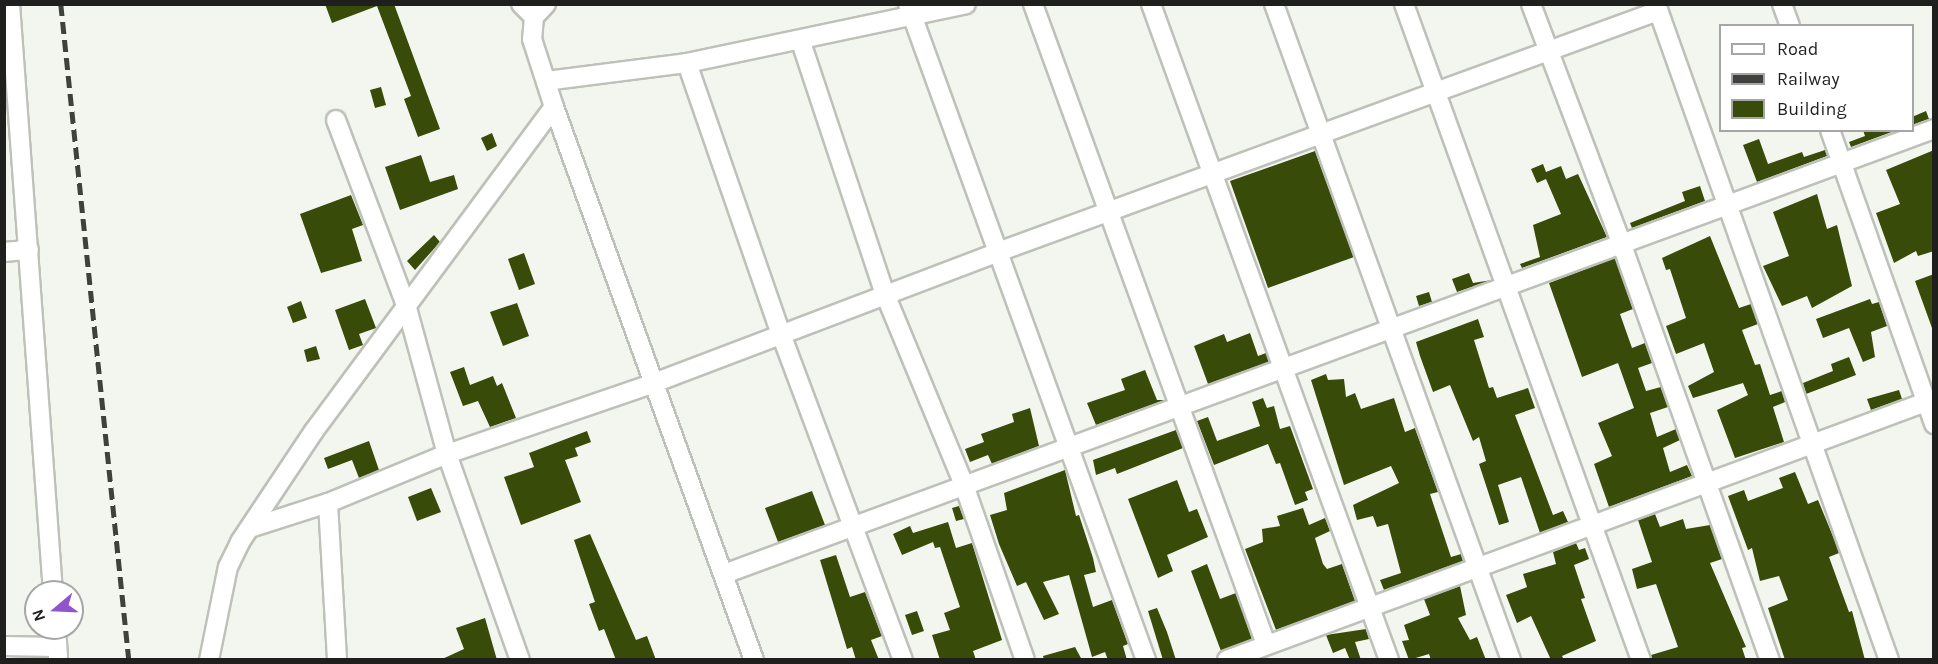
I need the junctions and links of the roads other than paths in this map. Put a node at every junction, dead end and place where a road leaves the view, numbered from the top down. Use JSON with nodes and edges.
{"nodes":[{"id":1,"x":10,"y":4,"type":"edge"},
{"id":2,"x":520,"y":4,"type":"edge"},
{"id":3,"x":966,"y":4,"type":"edge"},
{"id":4,"x":1034,"y":4,"type":"edge"},
{"id":5,"x":1151,"y":4,"type":"edge"},
{"id":6,"x":1275,"y":4,"type":"edge"},
{"id":7,"x":1404,"y":4,"type":"edge"},
{"id":8,"x":1531,"y":4,"type":"edge"},
{"id":9,"x":1782,"y":4,"type":"edge"},
{"id":10,"x":1657,"y":8,"type":"edge"},
{"id":11,"x":540,"y":11,"type":"edge"},
{"id":12,"x":910,"y":11,"type":"edge"},
{"id":13,"x":1789,"y":24,"type":"edge"},
{"id":14,"x":801,"y":42,"type":"junction"},
{"id":15,"x":1549,"y":53,"type":"junction"},
{"id":16,"x":687,"y":63,"type":"junction"},
{"id":17,"x":546,"y":81,"type":"junction"},
{"id":18,"x":1437,"y":93,"type":"junction"},
{"id":19,"x":554,"y":107,"type":"junction"},
{"id":20,"x":336,"y":120,"type":"dead end"},
{"id":21,"x":1934,"y":129,"type":"edge"},
{"id":22,"x":1831,"y":132,"type":"edge"},
{"id":23,"x":1321,"y":134,"type":"junction"},
{"id":24,"x":1841,"y":161,"type":"junction"},
{"id":25,"x":1213,"y":174,"type":"junction"},
{"id":26,"x":1728,"y":206,"type":"junction"},
{"id":27,"x":1107,"y":214,"type":"junction"},
{"id":28,"x":1622,"y":245,"type":"junction"},
{"id":29,"x":29,"y":250,"type":"junction"},
{"id":30,"x":4,"y":252,"type":"edge"},
{"id":31,"x":998,"y":252,"type":"junction"},
{"id":32,"x":1507,"y":286,"type":"junction"},
{"id":33,"x":885,"y":294,"type":"junction"},
{"id":34,"x":406,"y":308,"type":"junction"},
{"id":35,"x":1394,"y":328,"type":"junction"},
{"id":36,"x":781,"y":334,"type":"junction"},
{"id":37,"x":1283,"y":367,"type":"junction"},
{"id":38,"x":654,"y":383,"type":"junction"},
{"id":39,"x":1930,"y":401,"type":"edge"},
{"id":40,"x":1178,"y":406,"type":"junction"},
{"id":41,"x":1934,"y":424,"type":"edge"},
{"id":42,"x":1812,"y":444,"type":"junction"},
{"id":43,"x":1070,"y":447,"type":"junction"},
{"id":44,"x":447,"y":453,"type":"junction"},
{"id":45,"x":964,"y":485,"type":"junction"},
{"id":46,"x":1705,"y":485,"type":"junction"},
{"id":47,"x":328,"y":502,"type":"junction"},
{"id":48,"x":1592,"y":525,"type":"junction"},
{"id":49,"x":855,"y":527,"type":"junction"},
{"id":50,"x":250,"y":528,"type":"junction"},
{"id":51,"x":1477,"y":566,"type":"junction"},
{"id":52,"x":724,"y":574,"type":"junction"},
{"id":53,"x":52,"y":580,"type":"edge"},
{"id":54,"x":1369,"y":605,"type":"junction"},
{"id":55,"x":1266,"y":644,"type":"junction"},
{"id":56,"x":4,"y":646,"type":"edge"},
{"id":57,"x":58,"y":653,"type":"edge"},
{"id":58,"x":209,"y":660,"type":"edge"},
{"id":59,"x":338,"y":660,"type":"edge"},
{"id":60,"x":520,"y":660,"type":"edge"},
{"id":61,"x":754,"y":660,"type":"edge"},
{"id":62,"x":903,"y":660,"type":"edge"},
{"id":63,"x":1025,"y":660,"type":"edge"},
{"id":64,"x":1146,"y":660,"type":"edge"},
{"id":65,"x":1227,"y":660,"type":"edge"},
{"id":66,"x":1389,"y":660,"type":"edge"},
{"id":67,"x":1511,"y":660,"type":"edge"},
{"id":68,"x":1641,"y":660,"type":"edge"},
{"id":69,"x":1770,"y":660,"type":"edge"},
{"id":70,"x":1889,"y":660,"type":"edge"}],
"edges":[{"from":1,"to":29,"type":"street"},
{"from":2,"to":11,"type":"street"},
{"from":3,"to":12,"type":"street"},
{"from":4,"to":27,"type":"street"},
{"from":5,"to":25,"type":"street"},
{"from":6,"to":23,"type":"street"},
{"from":7,"to":18,"type":"street"},
{"from":8,"to":15,"type":"street"},
{"from":9,"to":13,"type":"street"},
{"from":10,"to":15,"type":"street"},
{"from":10,"to":26,"type":"street"},
{"from":11,"to":17,"type":"street"},
{"from":12,"to":14,"type":"street"},
{"from":12,"to":31,"type":"street"},
{"from":14,"to":16,"type":"street"},
{"from":14,"to":33,"type":"street"},
{"from":15,"to":18,"type":"street"},
{"from":15,"to":28,"type":"street"},
{"from":16,"to":17,"type":"street"},
{"from":16,"to":36,"type":"street"},
{"from":17,"to":19,"type":"street"},
{"from":18,"to":23,"type":"street"},
{"from":18,"to":32,"type":"street"},
{"from":19,"to":34,"type":"street"},
{"from":19,"to":38,"type":"street"},
{"from":20,"to":34,"type":"street"},
{"from":21,"to":24,"type":"street"},
{"from":22,"to":24,"type":"street"},
{"from":23,"to":25,"type":"street"},
{"from":23,"to":35,"type":"street"},
{"from":24,"to":26,"type":"street"},
{"from":24,"to":39,"type":"street"},
{"from":25,"to":27,"type":"street"},
{"from":25,"to":37,"type":"street"},
{"from":26,"to":28,"type":"street"},
{"from":26,"to":42,"type":"street"},
{"from":27,"to":31,"type":"street"},
{"from":27,"to":40,"type":"street"},
{"from":28,"to":32,"type":"street"},
{"from":28,"to":46,"type":"street"},
{"from":29,"to":30,"type":"street"},
{"from":29,"to":53,"type":"street"},
{"from":31,"to":33,"type":"street"},
{"from":31,"to":43,"type":"street"},
{"from":32,"to":35,"type":"street"},
{"from":32,"to":48,"type":"street"},
{"from":33,"to":36,"type":"street"},
{"from":33,"to":45,"type":"street"},
{"from":34,"to":44,"type":"street"},
{"from":34,"to":50,"type":"street"},
{"from":35,"to":37,"type":"street"},
{"from":35,"to":51,"type":"street"},
{"from":36,"to":38,"type":"street"},
{"from":36,"to":49,"type":"street"},
{"from":37,"to":40,"type":"street"},
{"from":37,"to":54,"type":"street"},
{"from":38,"to":44,"type":"street"},
{"from":38,"to":52,"type":"street"},
{"from":39,"to":41,"type":"street"},
{"from":39,"to":42,"type":"street"},
{"from":40,"to":43,"type":"street"},
{"from":40,"to":55,"type":"street"},
{"from":42,"to":46,"type":"street"},
{"from":42,"to":70,"type":"street"},
{"from":43,"to":45,"type":"street"},
{"from":43,"to":64,"type":"street"},
{"from":44,"to":47,"type":"street"},
{"from":44,"to":60,"type":"street"},
{"from":45,"to":49,"type":"street"},
{"from":45,"to":63,"type":"street"},
{"from":46,"to":48,"type":"street"},
{"from":46,"to":69,"type":"street"},
{"from":47,"to":50,"type":"street"},
{"from":47,"to":59,"type":"street"},
{"from":48,"to":51,"type":"street"},
{"from":48,"to":68,"type":"street"},
{"from":49,"to":52,"type":"street"},
{"from":49,"to":62,"type":"street"},
{"from":50,"to":58,"type":"street"},
{"from":51,"to":54,"type":"street"},
{"from":51,"to":67,"type":"street"},
{"from":52,"to":61,"type":"street"},
{"from":54,"to":55,"type":"street"},
{"from":54,"to":66,"type":"street"},
{"from":55,"to":65,"type":"street"},
{"from":56,"to":57,"type":"street"}]}
